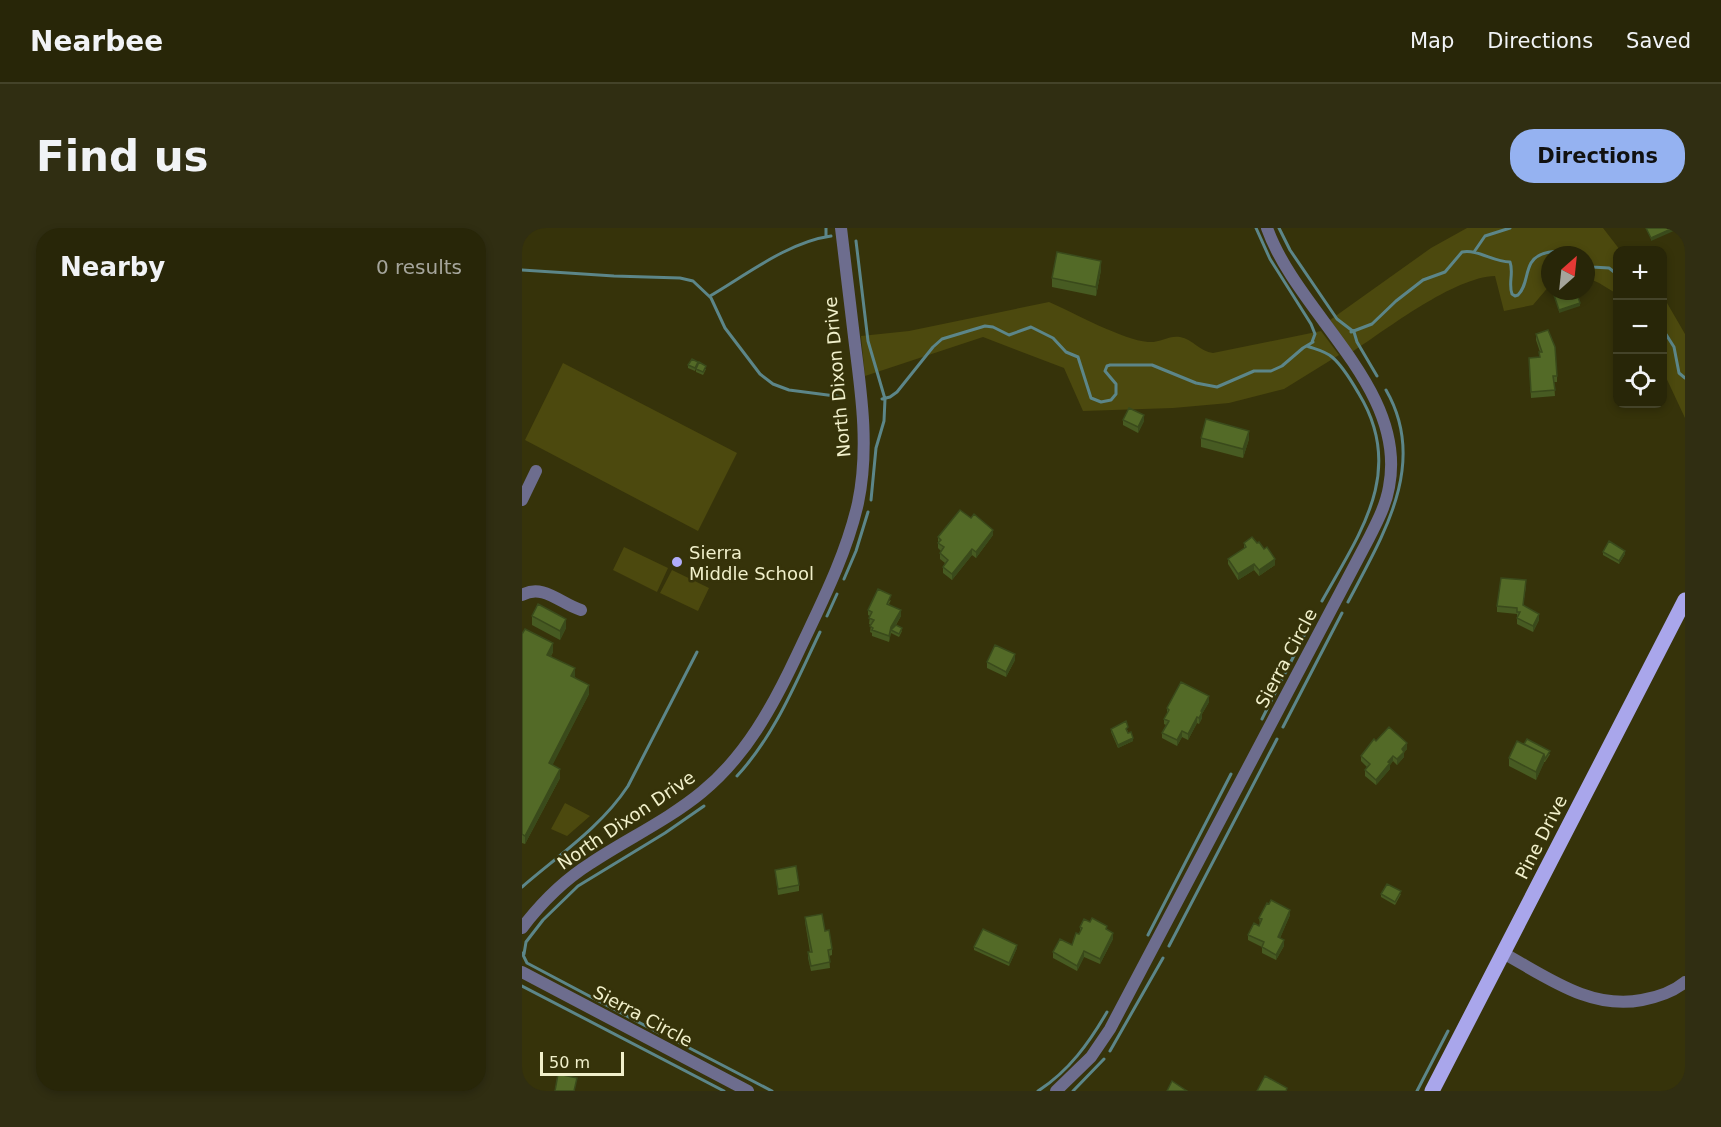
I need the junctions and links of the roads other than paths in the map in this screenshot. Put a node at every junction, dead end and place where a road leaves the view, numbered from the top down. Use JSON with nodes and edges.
{"nodes":[{"id":1,"x":841,"y":228,"type":"edge"},
{"id":2,"x":1267,"y":228,"type":"edge"},
{"id":3,"x":537,"y":471,"type":"dead end"},
{"id":4,"x":522,"y":500,"type":"edge"},
{"id":5,"x":522,"y":595,"type":"edge"},
{"id":6,"x":1685,"y":600,"type":"edge"},
{"id":7,"x":581,"y":610,"type":"dead end"},
{"id":8,"x":522,"y":928,"type":"edge"},
{"id":9,"x":1503,"y":953,"type":"junction"},
{"id":10,"x":522,"y":972,"type":"edge"},
{"id":11,"x":1685,"y":982,"type":"edge"},
{"id":12,"x":748,"y":1091,"type":"edge"},
{"id":13,"x":1056,"y":1091,"type":"edge"},
{"id":14,"x":1432,"y":1091,"type":"edge"}],
"edges":[{"from":1,"to":8,"type":"street","name":"North Dixon Drive"},
{"from":2,"to":13,"type":"street","name":"Sierra Circle"},
{"from":3,"to":4,"type":"street"},
{"from":5,"to":7,"type":"street"},
{"from":6,"to":9,"type":"main road","name":"Pine Drive"},
{"from":9,"to":11,"type":"street"},
{"from":9,"to":14,"type":"main road","name":"Pine Drive"},
{"from":10,"to":12,"type":"street","name":"Sierra Circle"}]}
